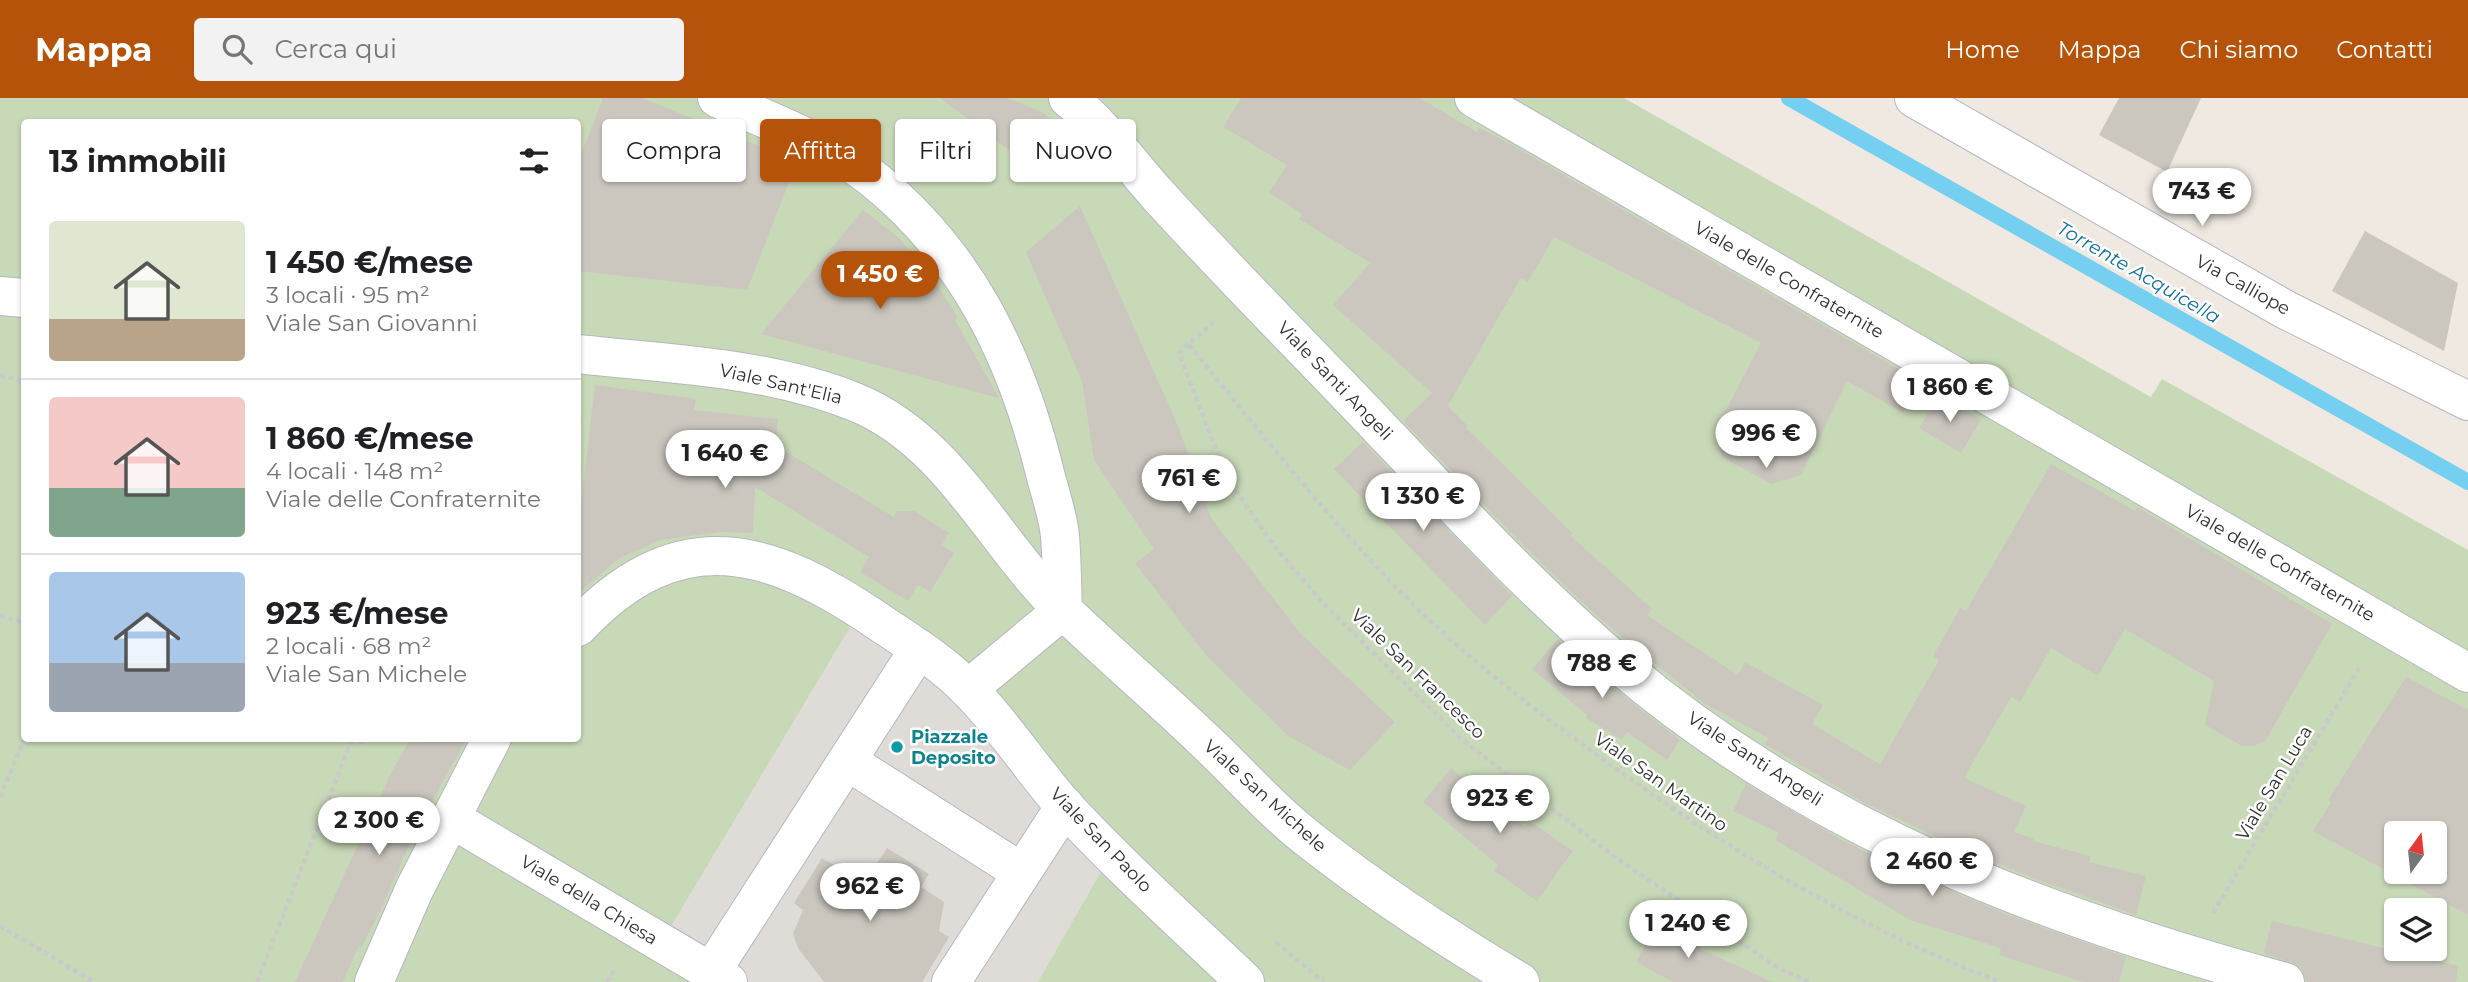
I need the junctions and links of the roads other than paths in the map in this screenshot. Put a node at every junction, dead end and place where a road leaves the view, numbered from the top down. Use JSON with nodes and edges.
{"nodes":[{"id":1,"x":1068,"y":98,"type":"edge"},
{"id":2,"x":1474,"y":98,"type":"edge"},
{"id":3,"x":1914,"y":98,"type":"edge"},
{"id":4,"x":725,"y":99,"type":"edge"},
{"id":5,"x":0,"y":296,"type":"edge"},
{"id":6,"x":21,"y":298,"type":"edge"},
{"id":7,"x":581,"y":354,"type":"edge"},
{"id":8,"x":2468,"y":401,"type":"edge"},
{"id":9,"x":1063,"y":610,"type":"junction"},
{"id":10,"x":581,"y":624,"type":"edge"},
{"id":11,"x":919,"y":649,"type":"junction"},
{"id":12,"x":2468,"y":673,"type":"edge"},
{"id":13,"x":968,"y":689,"type":"junction"},
{"id":14,"x":490,"y":742,"type":"edge"},
{"id":15,"x":847,"y":761,"type":"junction"},
{"id":16,"x":1065,"y":806,"type":"junction"},
{"id":17,"x":450,"y":818,"type":"junction"},
{"id":18,"x":1021,"y":872,"type":"junction"},
{"id":19,"x":720,"y":977,"type":"edge"},
{"id":20,"x":374,"y":982,"type":"edge"},
{"id":21,"x":951,"y":982,"type":"edge"},
{"id":22,"x":1245,"y":982,"type":"edge"},
{"id":23,"x":1520,"y":982,"type":"edge"},
{"id":24,"x":2285,"y":982,"type":"edge"}],
"edges":[{"from":1,"to":24,"type":"street","name":"Viale Santi Angeli"},
{"from":2,"to":12,"type":"street","name":"Viale delle Confraternite"},
{"from":3,"to":8,"type":"street","name":"Via Calliope"},
{"from":4,"to":9,"type":"street"},
{"from":5,"to":6,"type":"street"},
{"from":7,"to":9,"type":"street","name":"Viale Sant'Elia"},
{"from":9,"to":13,"type":"street"},
{"from":9,"to":23,"type":"street","name":"Viale San Michele"},
{"from":10,"to":11,"type":"street","name":"Viale San Paolo"},
{"from":11,"to":13,"type":"street","name":"Viale San Paolo"},
{"from":11,"to":15,"type":"street"},
{"from":13,"to":16,"type":"street","name":"Viale San Paolo"},
{"from":14,"to":17,"type":"street"},
{"from":15,"to":18,"type":"street"},
{"from":15,"to":19,"type":"street"},
{"from":16,"to":18,"type":"street"},
{"from":16,"to":22,"type":"street","name":"Viale San Paolo"},
{"from":17,"to":19,"type":"street","name":"Viale della Chiesa"},
{"from":17,"to":20,"type":"street"},
{"from":18,"to":21,"type":"street"}]}
